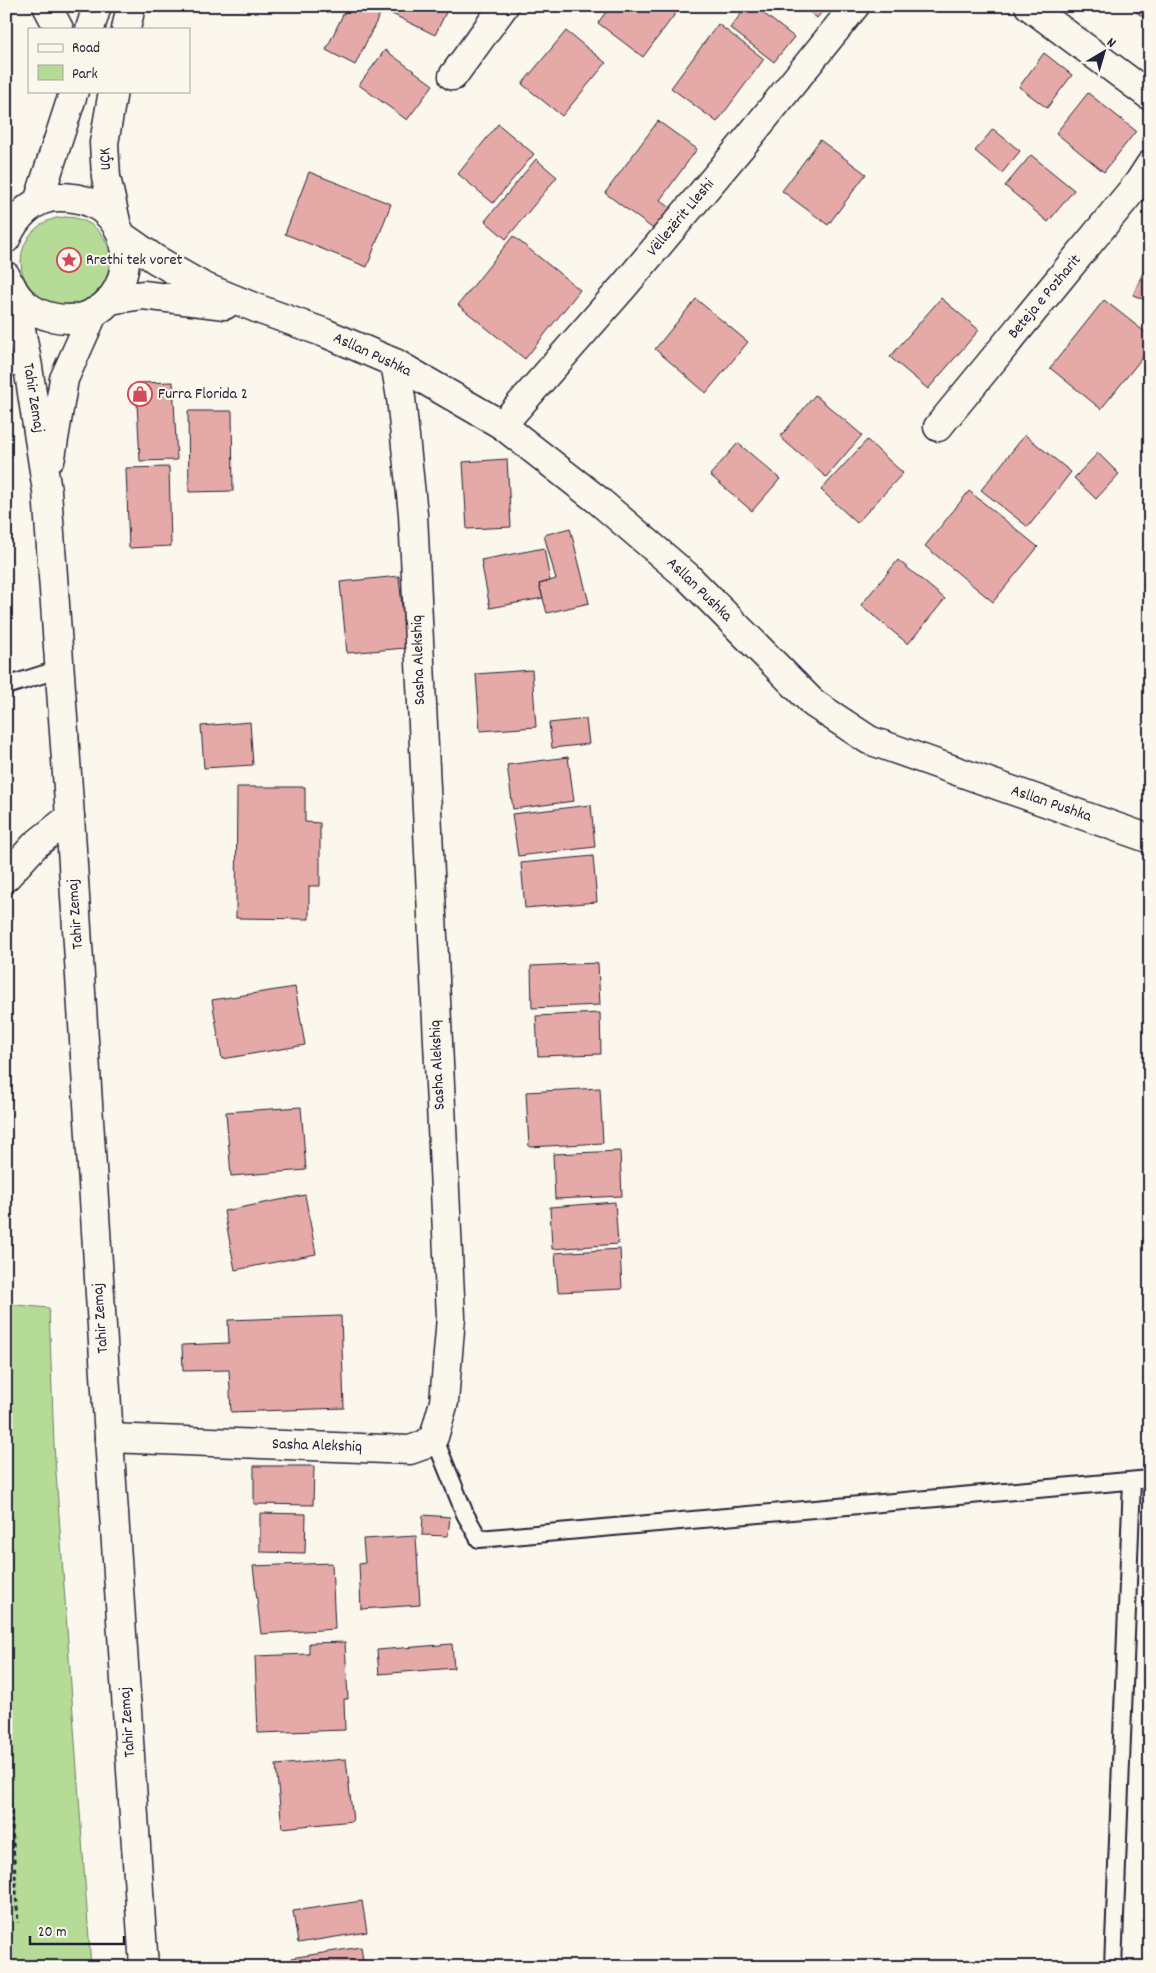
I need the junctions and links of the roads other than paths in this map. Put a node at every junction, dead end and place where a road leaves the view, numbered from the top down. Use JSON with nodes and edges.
{"nodes":[{"id":1,"x":47,"y":6,"type":"edge"},
{"id":2,"x":97,"y":6,"type":"edge"},
{"id":3,"x":131,"y":6,"type":"edge"},
{"id":4,"x":504,"y":6,"type":"edge"},
{"id":5,"x":854,"y":6,"type":"edge"},
{"id":6,"x":1030,"y":6,"type":"edge"},
{"id":7,"x":58,"y":28,"type":"edge"},
{"id":8,"x":90,"y":28,"type":"edge"},
{"id":9,"x":126,"y":28,"type":"edge"},
{"id":10,"x":453,"y":76,"type":"dead end"},
{"id":11,"x":74,"y":92,"type":"edge"},
{"id":12,"x":113,"y":92,"type":"edge"},
{"id":13,"x":1150,"y":96,"type":"edge"},
{"id":14,"x":1150,"y":165,"type":"edge"},
{"id":15,"x":38,"y":202,"type":"junction"},
{"id":16,"x":120,"y":231,"type":"junction"},
{"id":17,"x":6,"y":240,"type":"edge"},
{"id":18,"x":6,"y":276,"type":"edge"},
{"id":19,"x":102,"y":306,"type":"junction"},
{"id":20,"x":261,"y":310,"type":"junction"},
{"id":21,"x":395,"y":363,"type":"junction"},
{"id":22,"x":17,"y":367,"type":"edge"},
{"id":23,"x":502,"y":425,"type":"junction"},
{"id":24,"x":938,"y":426,"type":"dead end"},
{"id":25,"x":47,"y":491,"type":"junction"},
{"id":26,"x":60,"y":670,"type":"junction"},
{"id":27,"x":6,"y":686,"type":"edge"},
{"id":28,"x":70,"y":817,"type":"junction"},
{"id":29,"x":1150,"y":838,"type":"edge"},
{"id":30,"x":6,"y":877,"type":"edge"},
{"id":31,"x":434,"y":1437,"type":"junction"},
{"id":32,"x":109,"y":1438,"type":"junction"},
{"id":33,"x":1150,"y":1479,"type":"edge"},
{"id":34,"x":1132,"y":1480,"type":"junction"},
{"id":35,"x":144,"y":1967,"type":"edge"},
{"id":36,"x":1113,"y":1967,"type":"edge"}],
"edges":[{"from":1,"to":7,"type":"main road"},
{"from":2,"to":8,"type":"main road"},
{"from":3,"to":9,"type":"main road"},
{"from":4,"to":10,"type":"main road"},
{"from":5,"to":23,"type":"main road","name":"Vëllezërit Lleshi"},
{"from":6,"to":13,"type":"main road"},
{"from":11,"to":15,"type":"main road"},
{"from":12,"to":16,"type":"main road","name":"UÇK"},
{"from":14,"to":24,"type":"main road","name":"Beteja e Pozharit"},
{"from":15,"to":16,"type":"main road","name":"Asllan Pushka"},
{"from":15,"to":17,"type":"main road"},
{"from":16,"to":19,"type":"main road","name":"UÇK"},
{"from":16,"to":20,"type":"main road","name":"Asllan Pushka"},
{"from":18,"to":19,"type":"main road","name":"Asllan Pushka"},
{"from":18,"to":22,"type":"main road","name":"Tahir Zemaj"},
{"from":19,"to":20,"type":"main road","name":"Asllan Pushka"},
{"from":19,"to":25,"type":"main road","name":"Tahir Zemaj"},
{"from":20,"to":21,"type":"main road","name":"Asllan Pushka"},
{"from":21,"to":23,"type":"main road","name":"Asllan Pushka"},
{"from":21,"to":31,"type":"main road","name":"Sasha Alekshiq"},
{"from":22,"to":25,"type":"main road","name":"Tahir Zemaj"},
{"from":23,"to":29,"type":"main road","name":"Asllan Pushka"},
{"from":25,"to":26,"type":"main road","name":"Tahir Zemaj"},
{"from":26,"to":27,"type":"lane"},
{"from":26,"to":28,"type":"main road","name":"Tahir Zemaj"},
{"from":28,"to":30,"type":"main road"},
{"from":28,"to":32,"type":"main road","name":"Tahir Zemaj"},
{"from":31,"to":32,"type":"main road","name":"Sasha Alekshiq"},
{"from":31,"to":34,"type":"lane"},
{"from":32,"to":35,"type":"main road","name":"Tahir Zemaj"},
{"from":33,"to":34,"type":"lane"},
{"from":34,"to":36,"type":"lane"}]}
